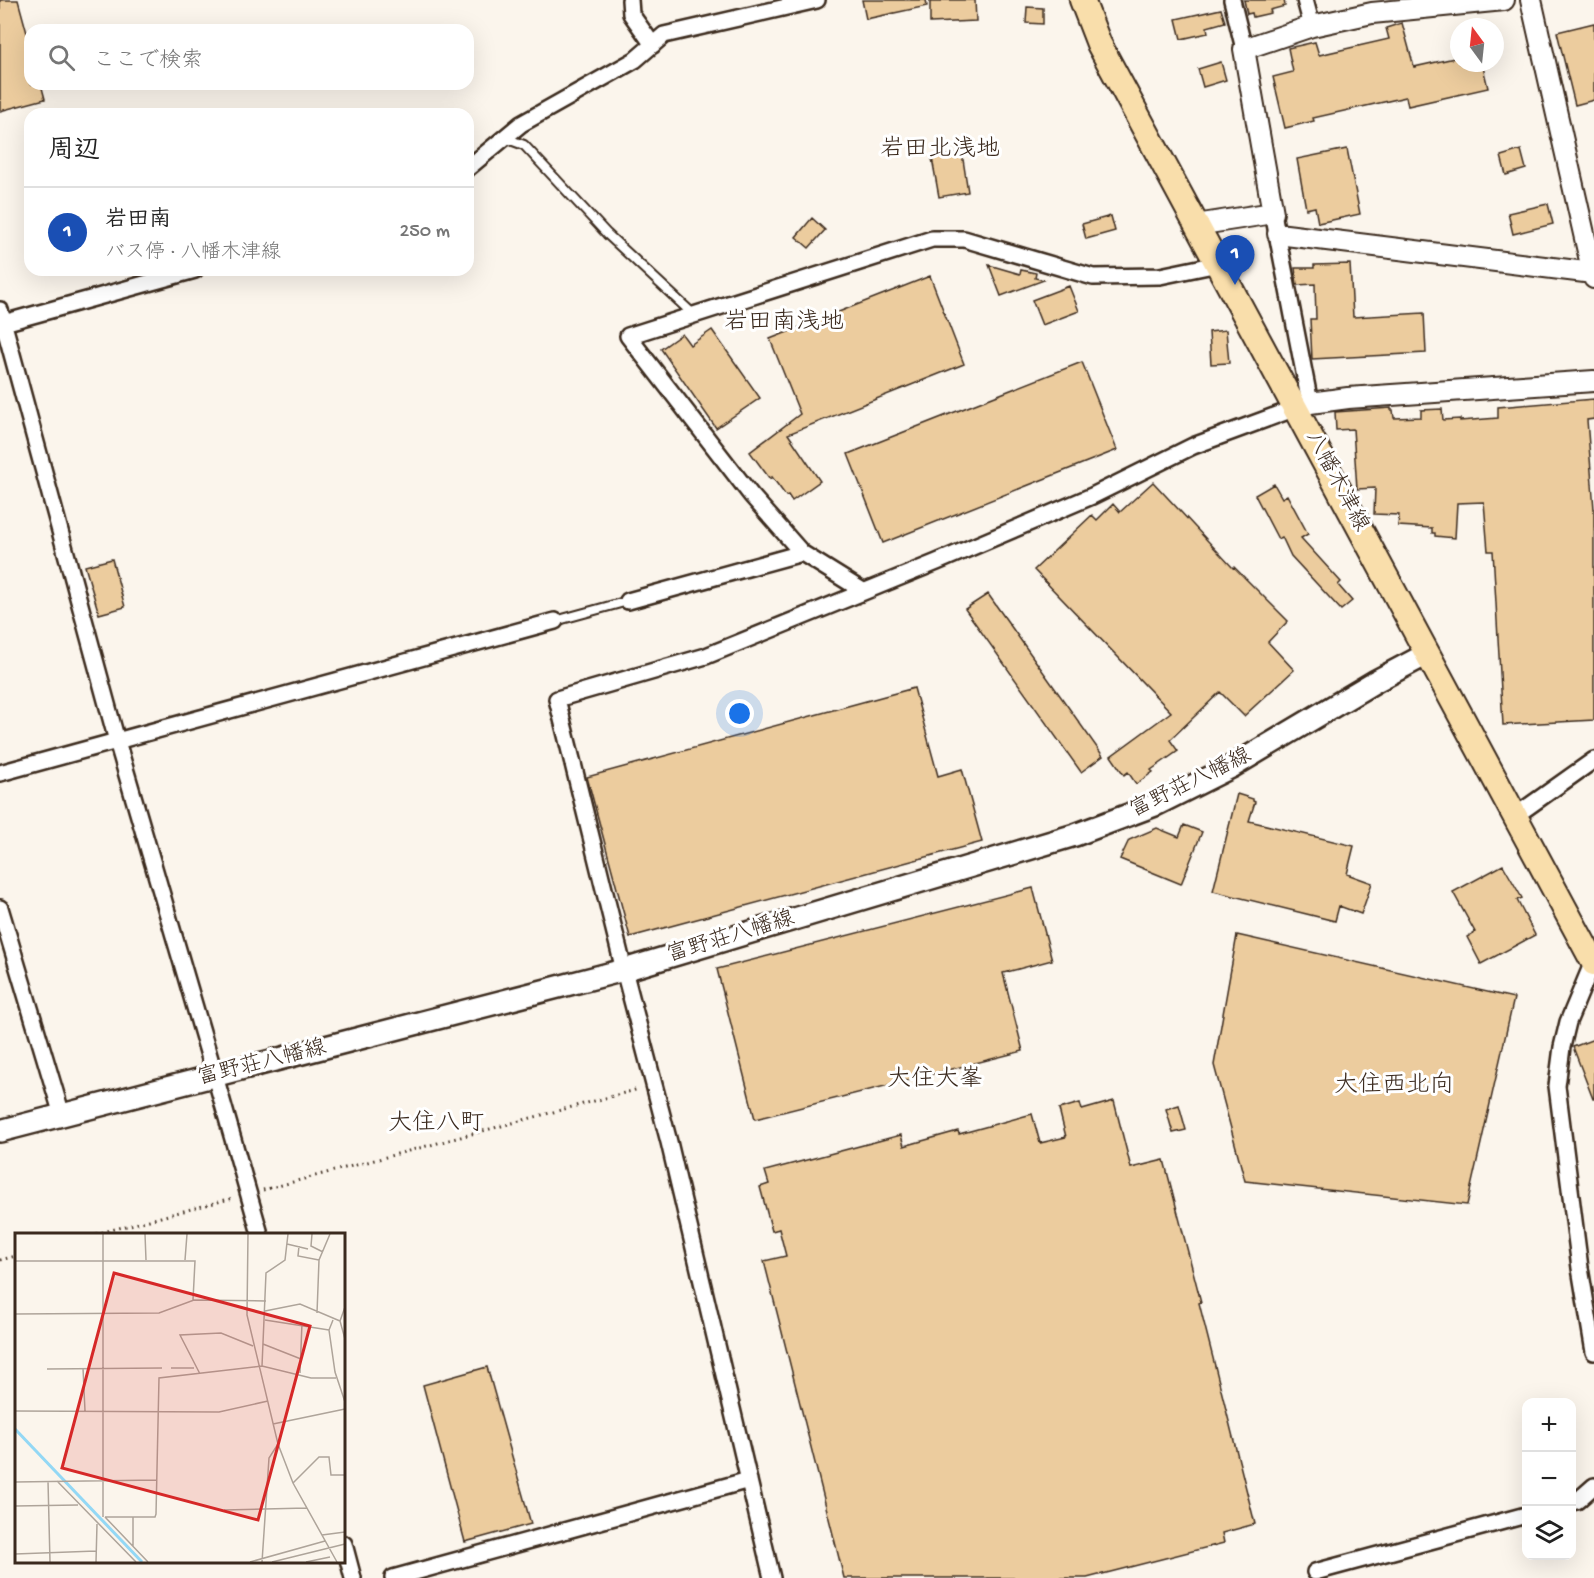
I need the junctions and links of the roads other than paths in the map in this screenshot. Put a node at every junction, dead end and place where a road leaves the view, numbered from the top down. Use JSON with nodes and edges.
{"nodes":[{"id":1,"x":630,"y":0,"type":"edge"},
{"id":2,"x":817,"y":0,"type":"edge"},
{"id":3,"x":1082,"y":0,"type":"edge"},
{"id":4,"x":1232,"y":0,"type":"edge"},
{"id":5,"x":1305,"y":0,"type":"edge"},
{"id":6,"x":1504,"y":0,"type":"edge"},
{"id":7,"x":1531,"y":0,"type":"edge"},
{"id":8,"x":1312,"y":26,"type":"junction"},
{"id":9,"x":653,"y":45,"type":"junction"},
{"id":10,"x":1244,"y":49,"type":"junction"},
{"id":11,"x":504,"y":137,"type":"junction"},
{"id":12,"x":474,"y":163,"type":"edge"},
{"id":13,"x":1273,"y":213,"type":"junction"},
{"id":14,"x":1196,"y":225,"type":"junction"},
{"id":15,"x":1278,"y":234,"type":"junction"},
{"id":16,"x":1218,"y":264,"type":"junction"},
{"id":17,"x":171,"y":276,"type":"edge"},
{"id":18,"x":1593,"y":276,"type":"edge"},
{"id":19,"x":694,"y":316,"type":"junction"},
{"id":20,"x":1,"y":319,"type":"edge"},
{"id":21,"x":1594,"y":381,"type":"edge"},
{"id":22,"x":1303,"y":405,"type":"junction"},
{"id":23,"x":802,"y":553,"type":"junction"},
{"id":24,"x":863,"y":591,"type":"junction"},
{"id":25,"x":628,"y":601,"type":"joint"},
{"id":26,"x":555,"y":621,"type":"joint"},
{"id":27,"x":1427,"y":654,"type":"junction"},
{"id":28,"x":117,"y":741,"type":"junction"},
{"id":29,"x":1594,"y":760,"type":"edge"},
{"id":30,"x":0,"y":773,"type":"edge"},
{"id":31,"x":1515,"y":816,"type":"junction"},
{"id":32,"x":0,"y":908,"type":"edge"},
{"id":33,"x":1594,"y":963,"type":"edge"},
{"id":34,"x":624,"y":970,"type":"junction"},
{"id":35,"x":215,"y":1076,"type":"junction"},
{"id":36,"x":62,"y":1115,"type":"junction"},
{"id":37,"x":0,"y":1131,"type":"edge"},
{"id":38,"x":260,"y":1233,"type":"edge"},
{"id":39,"x":1594,"y":1352,"type":"edge"},
{"id":40,"x":748,"y":1480,"type":"junction"},
{"id":41,"x":1594,"y":1486,"type":"edge"},
{"id":42,"x":1576,"y":1501,"type":"edge"},
{"id":43,"x":1522,"y":1516,"type":"edge"},
{"id":44,"x":345,"y":1548,"type":"edge"},
{"id":45,"x":1315,"y":1572,"type":"dead end"},
{"id":46,"x":353,"y":1578,"type":"edge"},
{"id":47,"x":393,"y":1578,"type":"edge"},
{"id":48,"x":772,"y":1578,"type":"edge"}],
"edges":[{"from":1,"to":9,"type":"street"},
{"from":2,"to":9,"type":"street"},
{"from":3,"to":14,"type":"main road","name":"八幡木津線"},
{"from":4,"to":10,"type":"street"},
{"from":5,"to":8,"type":"street"},
{"from":6,"to":8,"type":"street"},
{"from":7,"to":18,"type":"street"},
{"from":8,"to":10,"type":"street"},
{"from":9,"to":11,"type":"street"},
{"from":10,"to":13,"type":"street"},
{"from":11,"to":12,"type":"street"},
{"from":11,"to":19,"type":"lane"},
{"from":13,"to":14,"type":"street"},
{"from":13,"to":15,"type":"street"},
{"from":14,"to":16,"type":"main road","name":"八幡木津線"},
{"from":15,"to":18,"type":"street"},
{"from":15,"to":22,"type":"street"},
{"from":16,"to":19,"type":"street"},
{"from":16,"to":22,"type":"main road","name":"八幡木津線"},
{"from":17,"to":20,"type":"street"},
{"from":19,"to":23,"type":"street"},
{"from":20,"to":28,"type":"street"},
{"from":21,"to":22,"type":"street"},
{"from":22,"to":24,"type":"street"},
{"from":22,"to":27,"type":"main road","name":"八幡木津線"},
{"from":23,"to":24,"type":"street"},
{"from":23,"to":25,"type":"street"},
{"from":24,"to":34,"type":"street"},
{"from":25,"to":26,"type":"lane"},
{"from":26,"to":28,"type":"street"},
{"from":27,"to":31,"type":"main road","name":"八幡木津線"},
{"from":27,"to":34,"type":"main road","name":"富野荘八幡線"},
{"from":28,"to":30,"type":"street"},
{"from":28,"to":35,"type":"street"},
{"from":29,"to":31,"type":"street"},
{"from":31,"to":33,"type":"main road","name":"八幡木津線"},
{"from":32,"to":36,"type":"street"},
{"from":33,"to":39,"type":"street"},
{"from":34,"to":35,"type":"main road","name":"富野荘八幡線"},
{"from":34,"to":40,"type":"street"},
{"from":35,"to":36,"type":"main road","name":"富野荘八幡線"},
{"from":35,"to":38,"type":"street"},
{"from":36,"to":37,"type":"main road","name":"富野荘八幡線"},
{"from":40,"to":47,"type":"street"},
{"from":40,"to":48,"type":"street"},
{"from":41,"to":42,"type":"street"},
{"from":43,"to":45,"type":"street"},
{"from":44,"to":46,"type":"street"}]}
